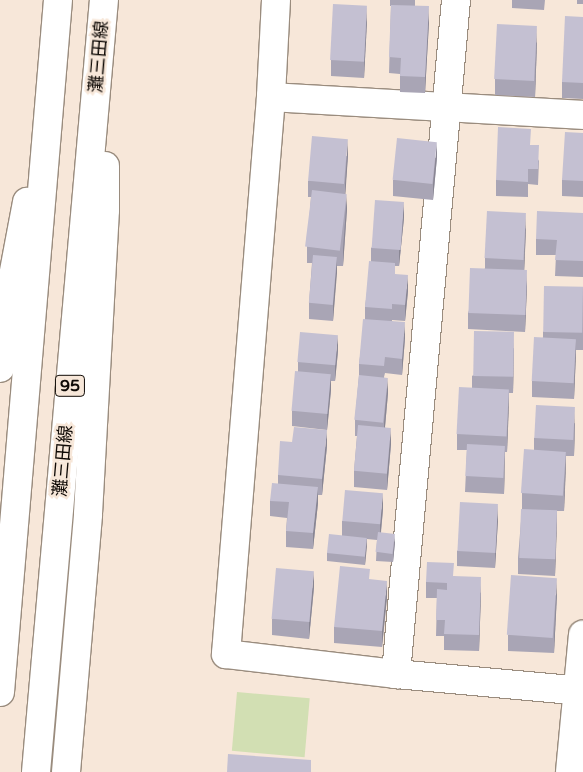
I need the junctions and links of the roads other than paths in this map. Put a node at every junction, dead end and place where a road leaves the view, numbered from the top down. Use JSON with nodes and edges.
{"nodes":[{"id":1,"x":58,"y":0,"type":"edge"},
{"id":2,"x":276,"y":0,"type":"edge"},
{"id":3,"x":456,"y":0,"type":"edge"},
{"id":4,"x":104,"y":5,"type":"edge"},
{"id":5,"x":54,"y":55,"type":"junction"},
{"id":6,"x":271,"y":97,"type":"junction"},
{"id":7,"x":447,"y":109,"type":"junction"},
{"id":8,"x":583,"y":115,"type":"edge"},
{"id":9,"x":0,"y":368,"type":"edge"},
{"id":10,"x":583,"y":635,"type":"edge"},
{"id":11,"x":396,"y":674,"type":"junction"},
{"id":12,"x":580,"y":691,"type":"edge"},
{"id":13,"x":0,"y":692,"type":"edge"},
{"id":14,"x":36,"y":772,"type":"edge"},
{"id":15,"x":66,"y":772,"type":"edge"},
{"id":16,"x":570,"y":772,"type":"edge"}],
"edges":[{"from":1,"to":5,"type":"main road","number":"95"},
{"from":2,"to":6,"type":"main road"},
{"from":3,"to":7,"type":"main road"},
{"from":4,"to":14,"type":"main road","name":"灘三田線","number":"95"},
{"from":4,"to":15,"type":"main road","number":"95"},
{"from":5,"to":9,"type":"main road","number":"95"},
{"from":5,"to":13,"type":"main road","number":"95"},
{"from":6,"to":7,"type":"main road"},
{"from":6,"to":11,"type":"main road"},
{"from":7,"to":8,"type":"main road"},
{"from":7,"to":11,"type":"main road"},
{"from":10,"to":12,"type":"main road"},
{"from":11,"to":12,"type":"main road"},
{"from":12,"to":16,"type":"main road"}]}
